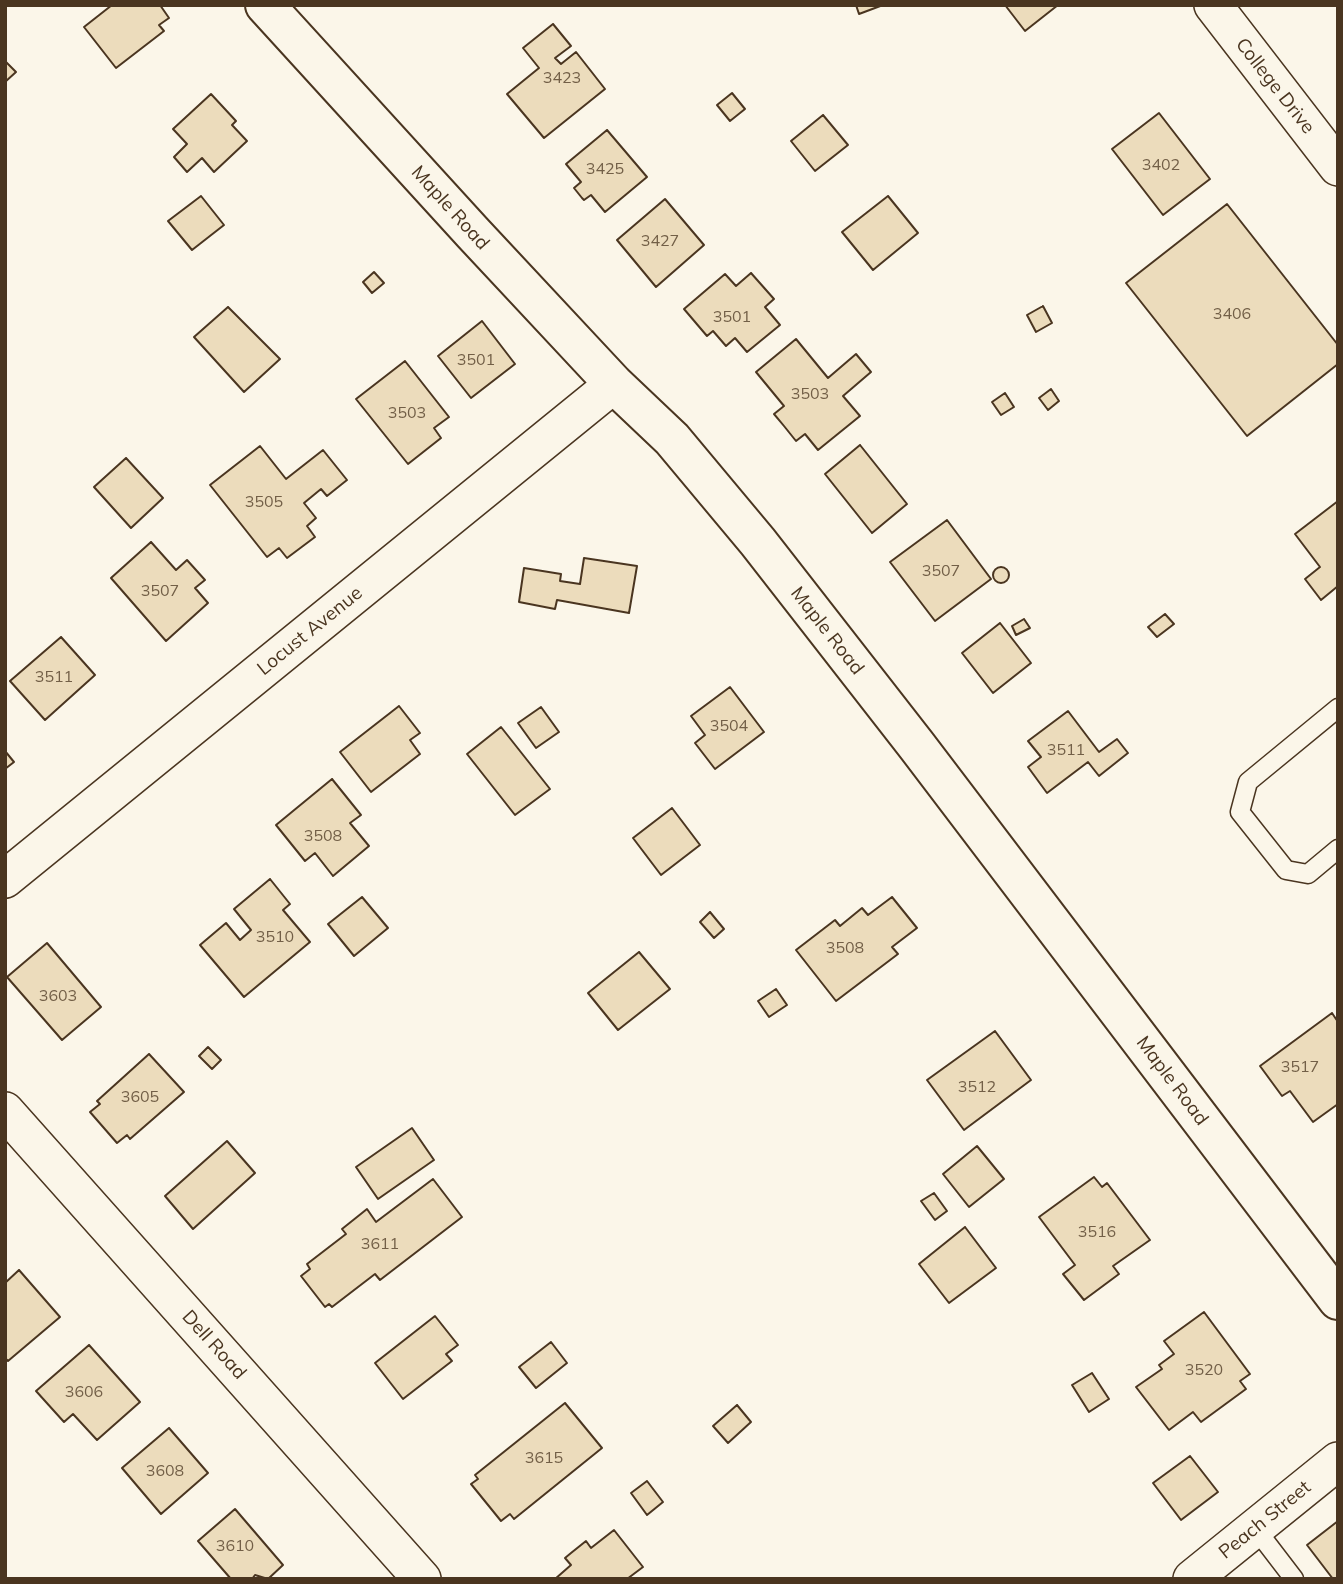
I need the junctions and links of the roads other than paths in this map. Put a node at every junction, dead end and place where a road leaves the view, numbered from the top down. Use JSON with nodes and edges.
{"nodes":[{"id":1,"x":265,"y":5,"type":"edge"},
{"id":2,"x":1213,"y":5,"type":"edge"},
{"id":3,"x":1338,"y":167,"type":"edge"},
{"id":4,"x":614,"y":384,"type":"junction"},
{"id":5,"x":1338,"y":708,"type":"edge"},
{"id":6,"x":1338,"y":849,"type":"edge"},
{"id":7,"x":5,"y":879,"type":"edge"},
{"id":8,"x":5,"y":1111,"type":"edge"},
{"id":9,"x":1338,"y":1300,"type":"edge"},
{"id":10,"x":1338,"y":1461,"type":"edge"},
{"id":11,"x":1255,"y":1528,"type":"junction"},
{"id":12,"x":422,"y":1579,"type":"edge"},
{"id":13,"x":1192,"y":1579,"type":"edge"},
{"id":14,"x":1294,"y":1579,"type":"edge"}],
"edges":[{"from":1,"to":4,"type":"street","name":"Maple Road"},
{"from":2,"to":3,"type":"street","name":"College Drive"},
{"from":4,"to":7,"type":"street","name":"Locust Avenue"},
{"from":4,"to":9,"type":"street","name":"Maple Road"},
{"from":5,"to":6,"type":"lane"},
{"from":8,"to":12,"type":"street","name":"Dell Road"},
{"from":10,"to":11,"type":"street","name":"Peach Street"},
{"from":11,"to":13,"type":"street","name":"Peach Street"},
{"from":11,"to":14,"type":"lane"}]}
